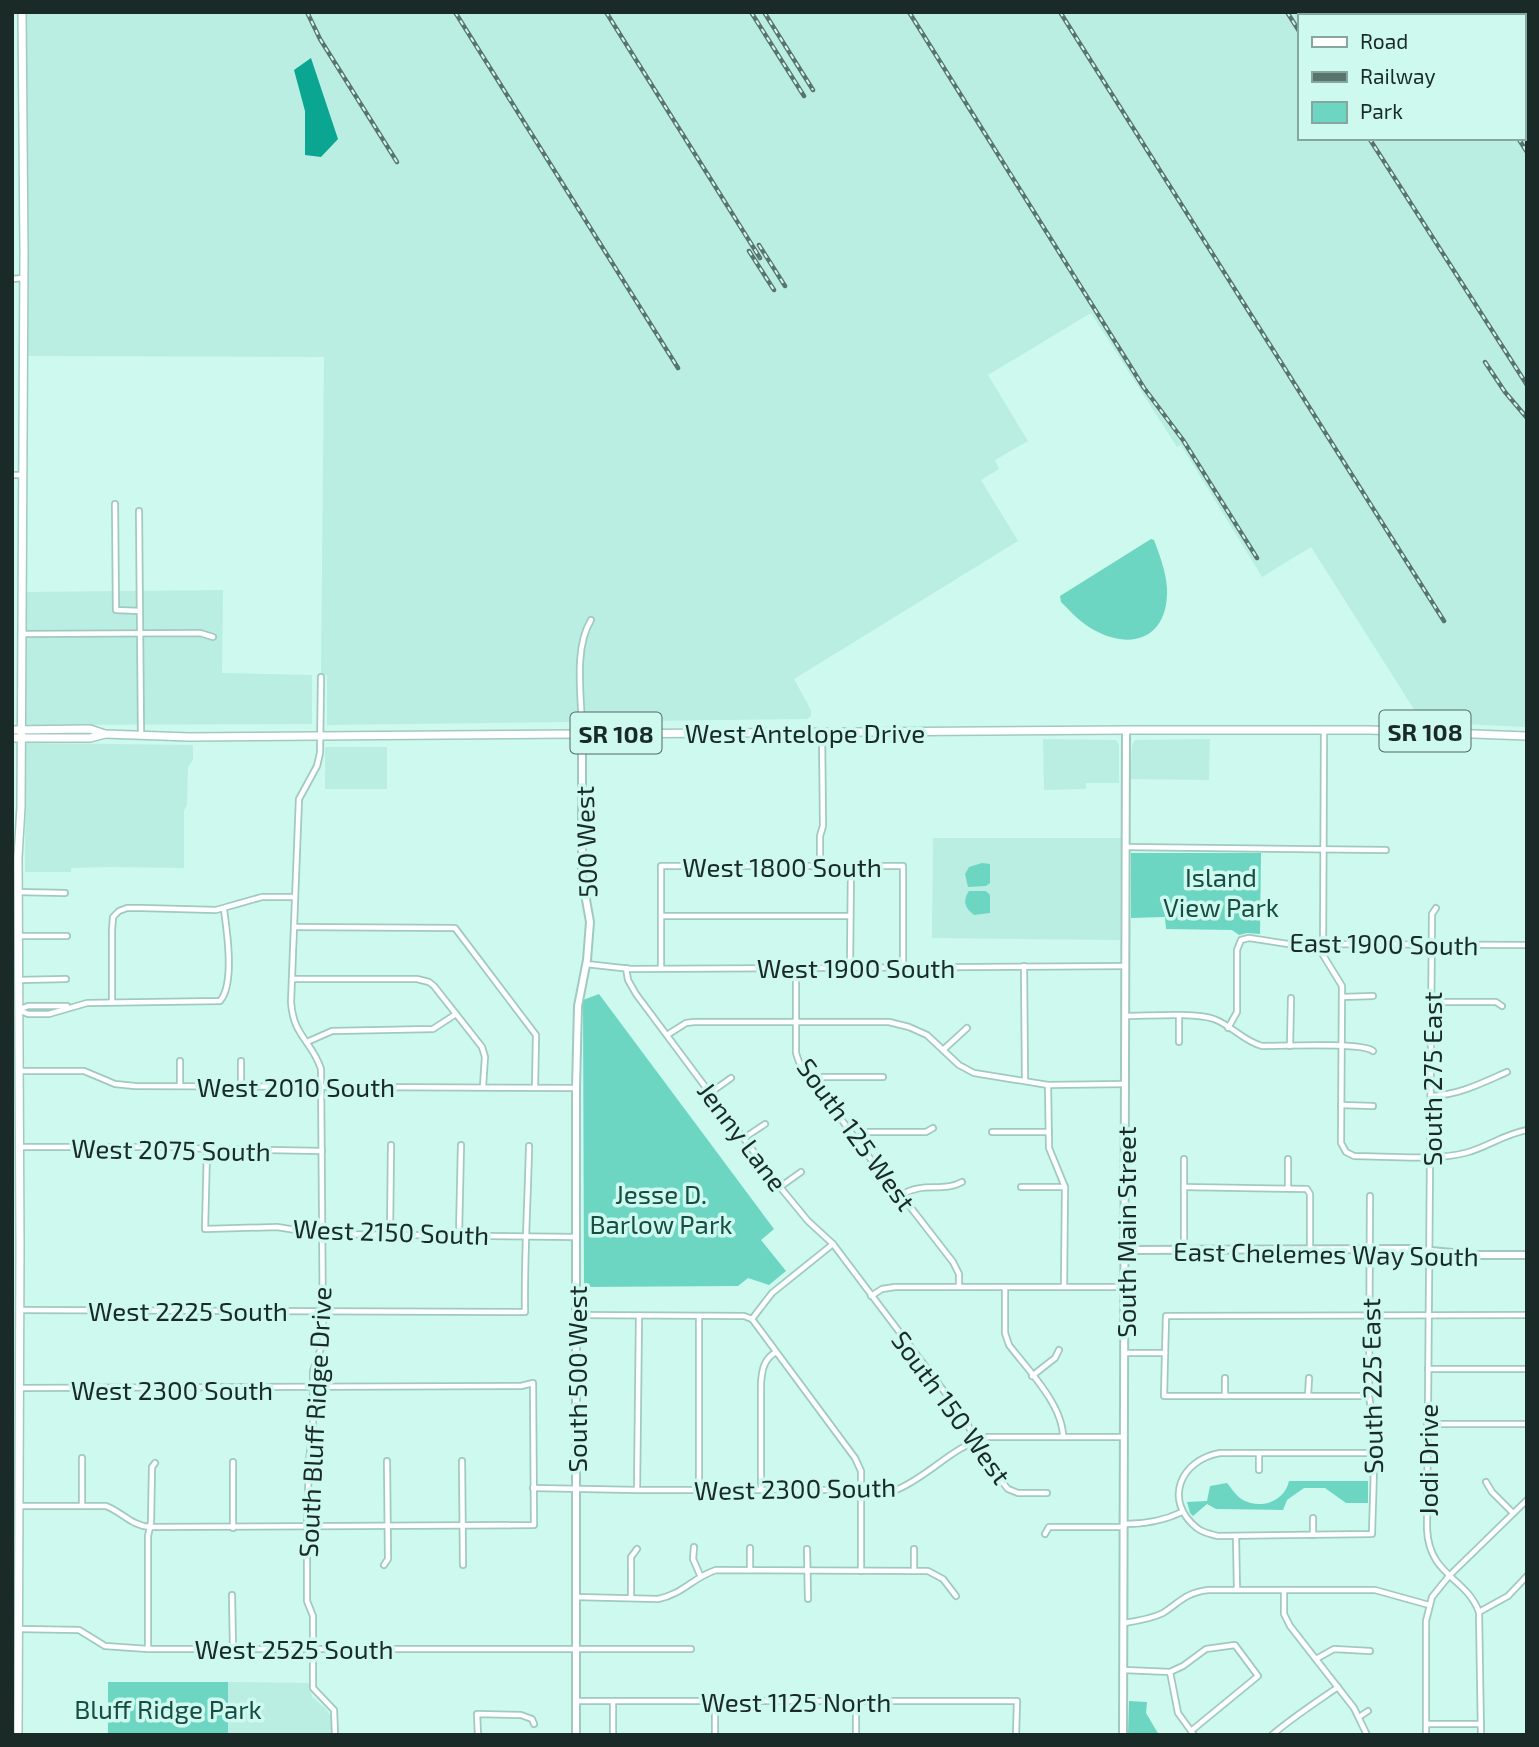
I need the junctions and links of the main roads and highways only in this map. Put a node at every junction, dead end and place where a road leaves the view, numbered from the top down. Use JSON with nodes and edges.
{"nodes":[{"id":1,"x":22,"y":12,"type":"edge"},
{"id":2,"x":16,"y":734,"type":"edge"},
{"id":3,"x":1527,"y":736,"type":"edge"},
{"id":4,"x":15,"y":953,"type":"edge"},
{"id":5,"x":16,"y":1116,"type":"edge"},
{"id":6,"x":16,"y":1443,"type":"edge"},
{"id":7,"x":15,"y":1542,"type":"edge"},
{"id":8,"x":15,"y":1635,"type":"edge"},
{"id":9,"x":16,"y":1729,"type":"edge"}],
"edges":[{"from":1,"to":2,"type":"main road"},
{"from":2,"to":3,"type":"main road","name":"West Antelope Drive","number":"SR 108"},
{"from":2,"to":4,"type":"main road"},
{"from":4,"to":5,"type":"main road"},
{"from":5,"to":6,"type":"main road"},
{"from":6,"to":7,"type":"main road"},
{"from":7,"to":8,"type":"main road"},
{"from":8,"to":9,"type":"main road"}]}
